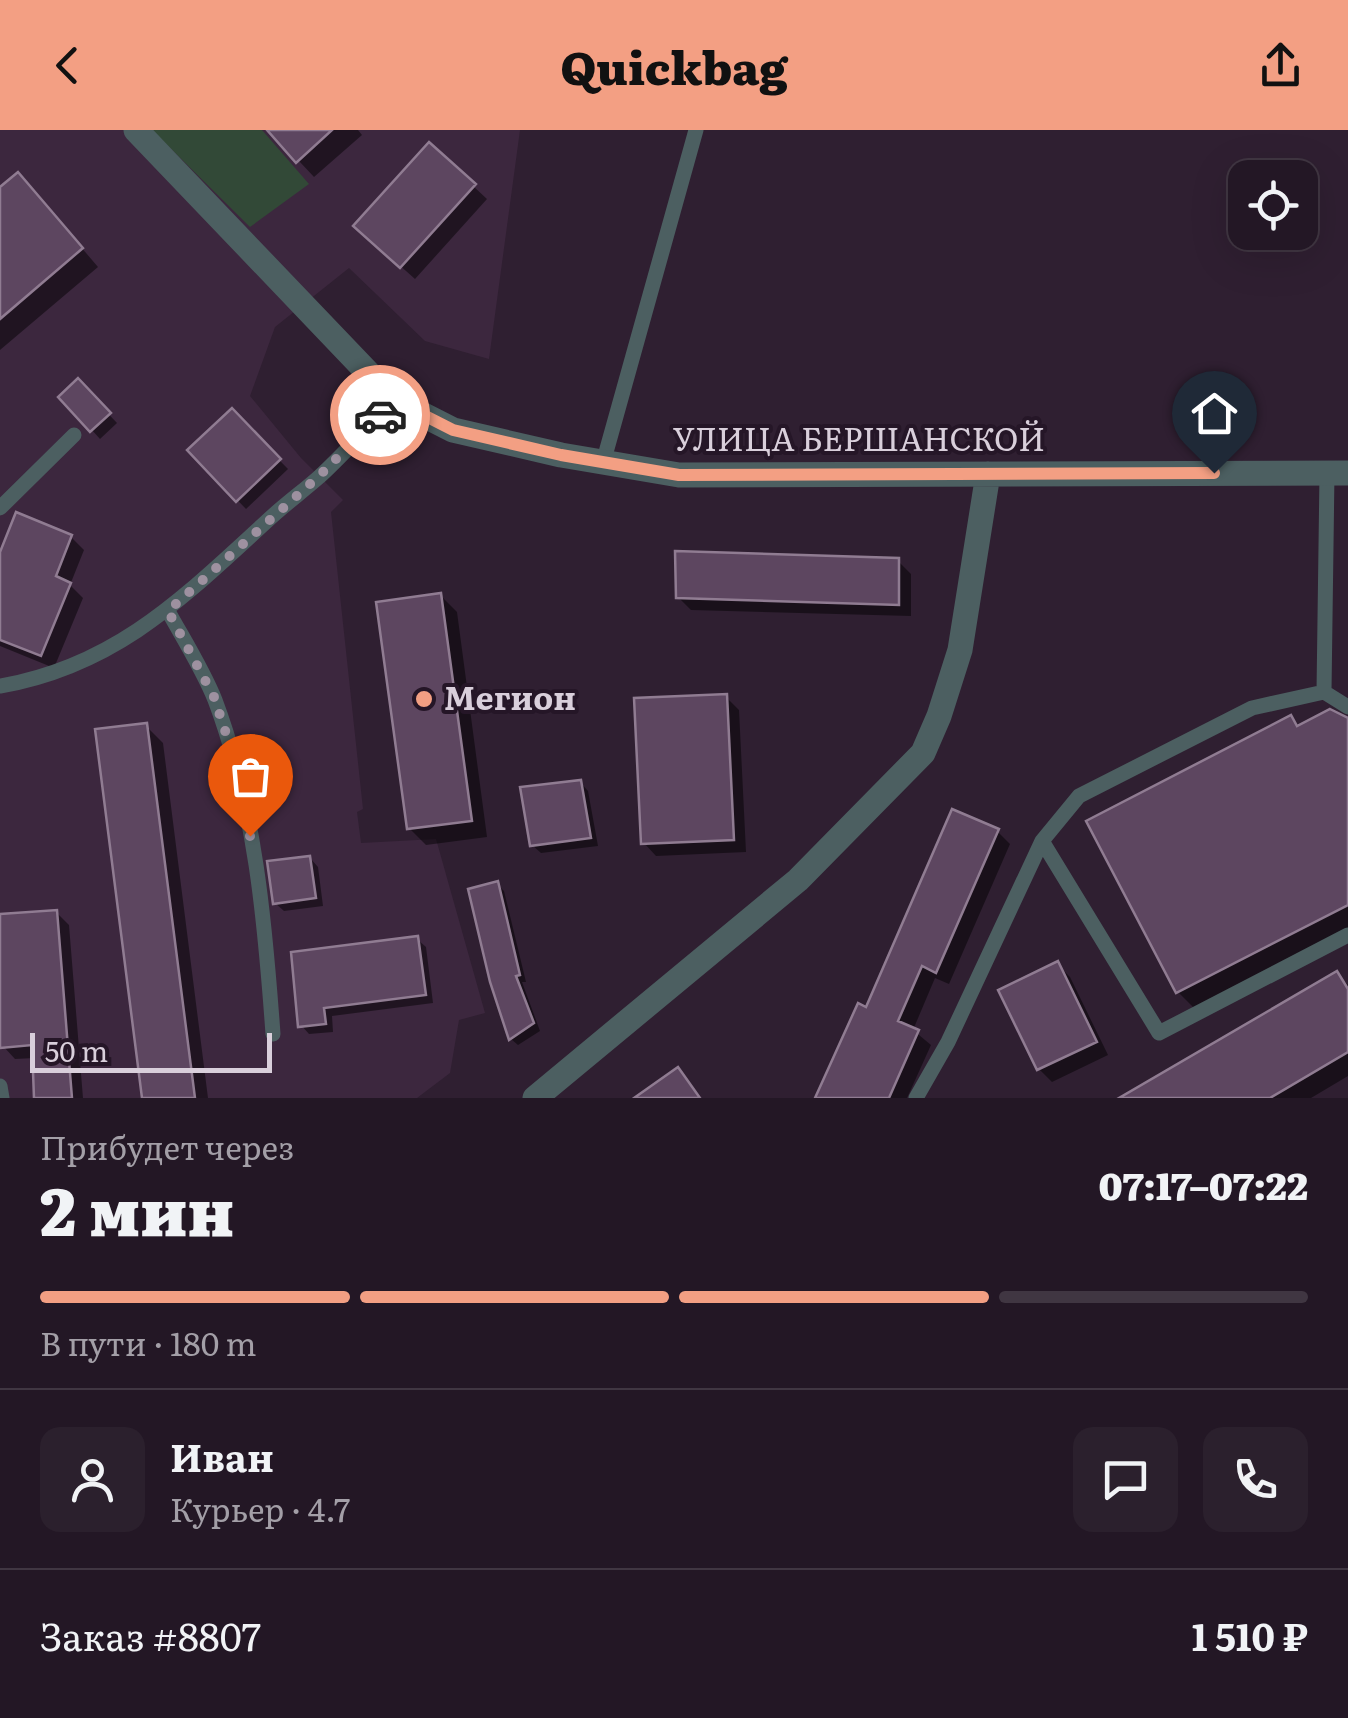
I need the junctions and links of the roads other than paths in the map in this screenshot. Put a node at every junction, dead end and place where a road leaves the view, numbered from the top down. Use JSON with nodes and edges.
{"nodes":[{"id":1,"x":136,"y":130,"type":"edge"},
{"id":2,"x":696,"y":130,"type":"edge"},
{"id":3,"x":394,"y":400,"type":"junction"},
{"id":4,"x":74,"y":434,"type":"dead end"},
{"id":5,"x":603,"y":463,"type":"junction"},
{"id":6,"x":1337,"y":473,"type":"edge"},
{"id":7,"x":988,"y":474,"type":"junction"},
{"id":8,"x":0,"y":508,"type":"edge"},
{"id":9,"x":168,"y":611,"type":"junction"},
{"id":10,"x":0,"y":686,"type":"edge"},
{"id":11,"x":1324,"y":692,"type":"junction"},
{"id":12,"x":1348,"y":707,"type":"edge"},
{"id":13,"x":1042,"y":841,"type":"junction"},
{"id":14,"x":1348,"y":935,"type":"edge"},
{"id":15,"x":273,"y":1034,"type":"dead end"},
{"id":16,"x":0,"y":1086,"type":"edge"},
{"id":17,"x":2,"y":1098,"type":"edge"},
{"id":18,"x":534,"y":1098,"type":"edge"},
{"id":19,"x":916,"y":1098,"type":"edge"}],
"edges":[{"from":1,"to":3,"type":"street","name":"УЛИЦА БЕРШАНСКОЙ"},
{"from":2,"to":5,"type":"lane"},
{"from":3,"to":5,"type":"street","name":"УЛИЦА БЕРШАНСКОЙ"},
{"from":3,"to":9,"type":"lane"},
{"from":4,"to":8,"type":"lane"},
{"from":5,"to":7,"type":"street","name":"УЛИЦА БЕРШАНСКОЙ"},
{"from":6,"to":7,"type":"street","name":"УЛИЦА БЕРШАНСКОЙ"},
{"from":6,"to":11,"type":"lane"},
{"from":7,"to":18,"type":"street"},
{"from":9,"to":10,"type":"lane"},
{"from":9,"to":15,"type":"lane"},
{"from":11,"to":12,"type":"lane"},
{"from":11,"to":13,"type":"lane"},
{"from":13,"to":14,"type":"lane"},
{"from":13,"to":19,"type":"lane"},
{"from":16,"to":17,"type":"lane"}]}
